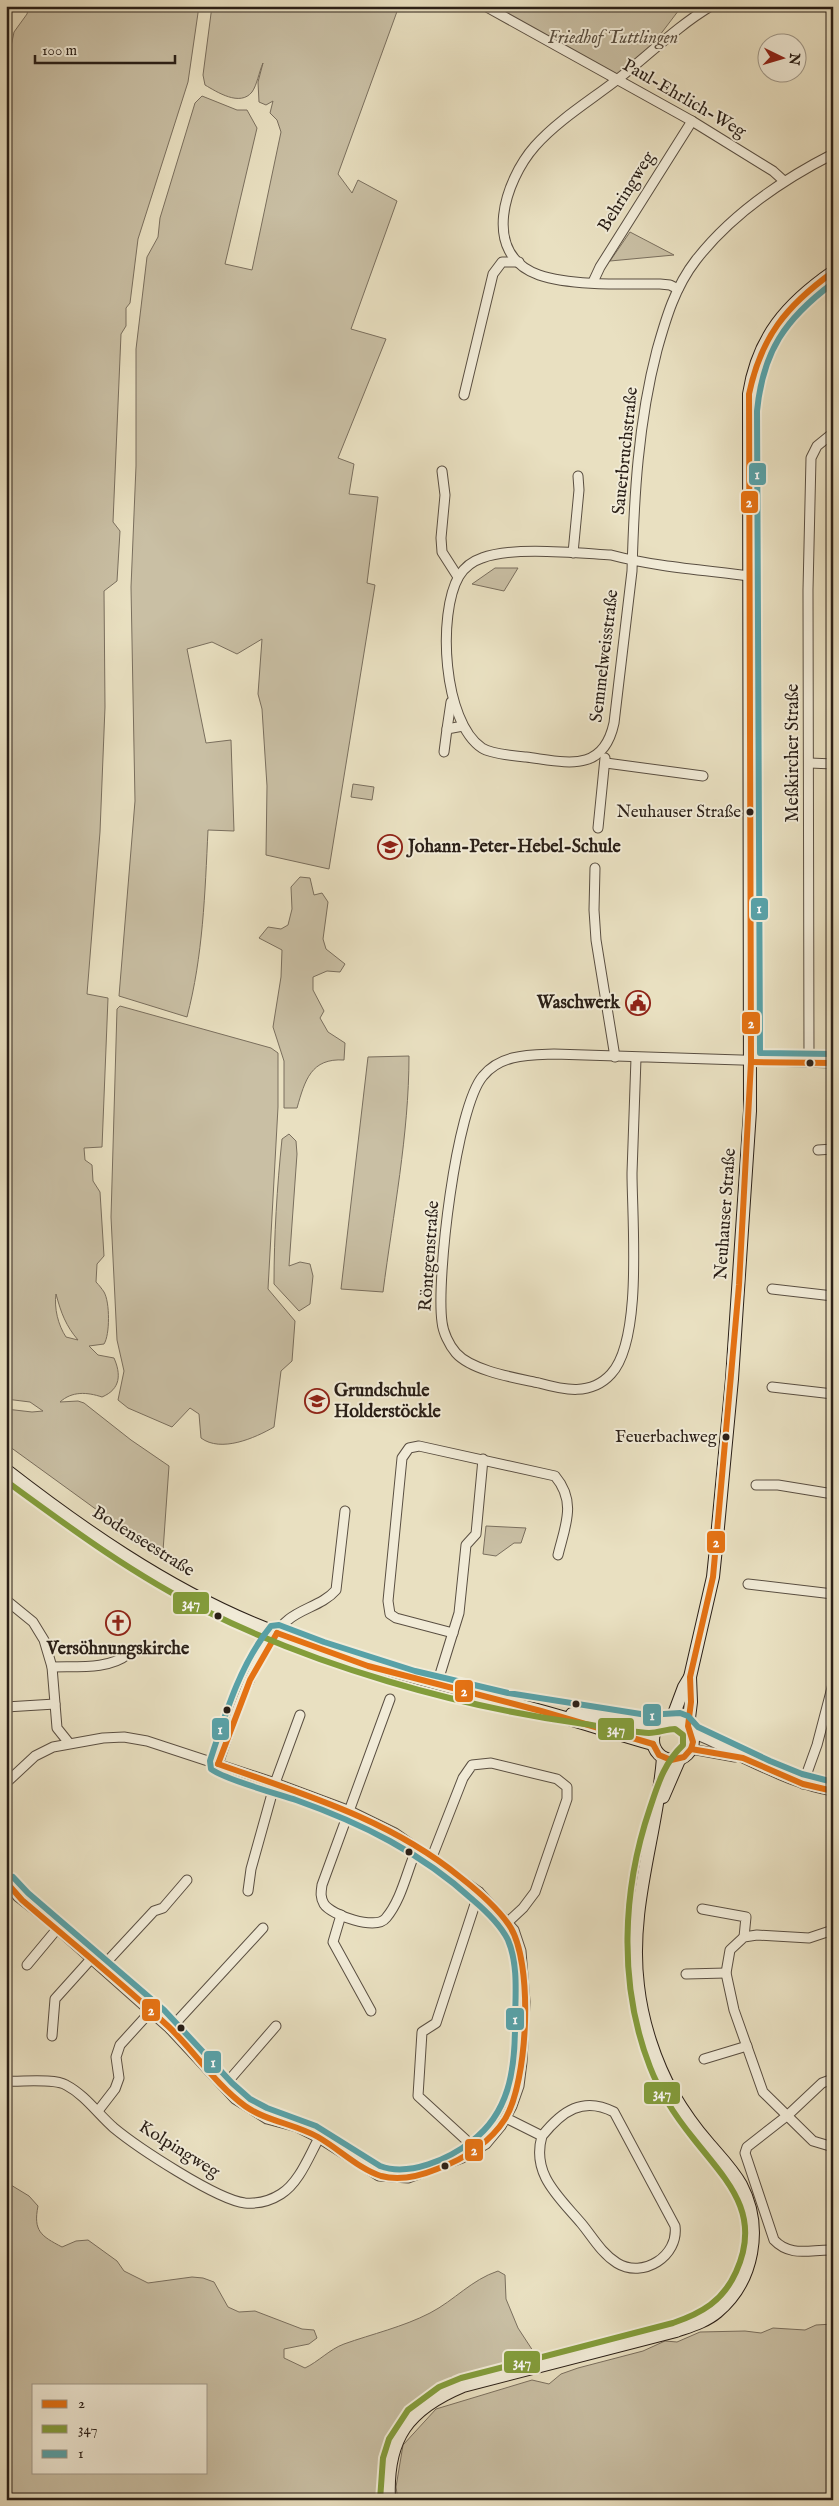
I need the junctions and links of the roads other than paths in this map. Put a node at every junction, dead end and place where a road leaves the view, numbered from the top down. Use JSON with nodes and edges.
{"nodes":[{"id":1,"x":485,"y":6,"type":"edge"},
{"id":2,"x":711,"y":6,"type":"edge"},
{"id":3,"x":618,"y":79,"type":"junction"},
{"id":4,"x":692,"y":121,"type":"junction"},
{"id":5,"x":833,"y":154,"type":"edge"},
{"id":6,"x":784,"y":181,"type":"junction"},
{"id":7,"x":520,"y":262,"type":"junction"},
{"id":8,"x":833,"y":272,"type":"edge"},
{"id":9,"x":593,"y":282,"type":"junction"},
{"id":10,"x":678,"y":289,"type":"junction"},
{"id":11,"x":464,"y":395,"type":"dead end"},
{"id":12,"x":833,"y":433,"type":"edge"},
{"id":13,"x":442,"y":471,"type":"dead end"},
{"id":14,"x":578,"y":476,"type":"dead end"},
{"id":15,"x":573,"y":553,"type":"junction"},
{"id":16,"x":633,"y":559,"type":"junction"},
{"id":17,"x":750,"y":576,"type":"junction"},
{"id":18,"x":458,"y":577,"type":"junction"},
{"id":19,"x":452,"y":698,"type":"junction"},
{"id":20,"x":463,"y":726,"type":"junction"},
{"id":21,"x":448,"y":729,"type":"junction"},
{"id":22,"x":603,"y":750,"type":"junction"},
{"id":23,"x":444,"y":752,"type":"dead end"},
{"id":24,"x":606,"y":763,"type":"junction"},
{"id":25,"x":810,"y":764,"type":"junction"},
{"id":26,"x":833,"y":764,"type":"edge"},
{"id":27,"x":703,"y":776,"type":"dead end"},
{"id":28,"x":598,"y":828,"type":"dead end"},
{"id":29,"x":596,"y":868,"type":"dead end"},
{"id":30,"x":616,"y":1057,"type":"junction"},
{"id":31,"x":636,"y":1058,"type":"junction"},
{"id":32,"x":751,"y":1062,"type":"junction"},
{"id":33,"x":809,"y":1062,"type":"junction"},
{"id":34,"x":833,"y":1063,"type":"edge"},
{"id":35,"x":833,"y":1149,"type":"edge"},
{"id":36,"x":818,"y":1150,"type":"dead end"},
{"id":37,"x":772,"y":1289,"type":"dead end"},
{"id":38,"x":833,"y":1296,"type":"edge"},
{"id":39,"x":772,"y":1387,"type":"dead end"},
{"id":40,"x":833,"y":1394,"type":"edge"},
{"id":41,"x":483,"y":1460,"type":"junction"},
{"id":42,"x":6,"y":1470,"type":"edge"},
{"id":43,"x":756,"y":1484,"type":"dead end"},
{"id":44,"x":833,"y":1494,"type":"edge"},
{"id":45,"x":345,"y":1511,"type":"dead end"},
{"id":46,"x":558,"y":1555,"type":"dead end"},
{"id":47,"x":748,"y":1584,"type":"dead end"},
{"id":48,"x":833,"y":1594,"type":"edge"},
{"id":49,"x":6,"y":1600,"type":"edge"},
{"id":50,"x":277,"y":1633,"type":"junction"},
{"id":51,"x":453,"y":1633,"type":"junction"},
{"id":52,"x":128,"y":1654,"type":"dead end"},
{"id":53,"x":52,"y":1667,"type":"junction"},
{"id":54,"x":687,"y":1682,"type":"junction"},
{"id":55,"x":437,"y":1684,"type":"junction"},
{"id":56,"x":833,"y":1684,"type":"edge"},
{"id":57,"x":390,"y":1699,"type":"dead end"},
{"id":58,"x":54,"y":1704,"type":"junction"},
{"id":59,"x":6,"y":1707,"type":"edge"},
{"id":60,"x":527,"y":1707,"type":"junction"},
{"id":61,"x":300,"y":1715,"type":"dead end"},
{"id":62,"x":672,"y":1720,"type":"junction"},
{"id":63,"x":659,"y":1725,"type":"junction"},
{"id":64,"x":690,"y":1730,"type":"junction"},
{"id":65,"x":69,"y":1743,"type":"junction"},
{"id":66,"x":653,"y":1744,"type":"junction"},
{"id":67,"x":691,"y":1750,"type":"junction"},
{"id":68,"x":663,"y":1758,"type":"junction"},
{"id":69,"x":743,"y":1758,"type":"junction"},
{"id":70,"x":679,"y":1760,"type":"junction"},
{"id":71,"x":218,"y":1764,"type":"junction"},
{"id":72,"x":6,"y":1783,"type":"edge"},
{"id":73,"x":275,"y":1783,"type":"junction"},
{"id":74,"x":803,"y":1784,"type":"junction"},
{"id":75,"x":833,"y":1791,"type":"edge"},
{"id":76,"x":350,"y":1811,"type":"junction"},
{"id":77,"x":652,"y":1825,"type":"junction"},
{"id":78,"x":417,"y":1848,"type":"junction"},
{"id":79,"x":432,"y":1857,"type":"junction"},
{"id":80,"x":187,"y":1880,"type":"dead end"},
{"id":81,"x":6,"y":1882,"type":"edge"},
{"id":82,"x":248,"y":1891,"type":"dead end"},
{"id":83,"x":479,"y":1892,"type":"junction"},
{"id":84,"x":702,"y":1909,"type":"dead end"},
{"id":85,"x":341,"y":1915,"type":"junction"},
{"id":86,"x":508,"y":1922,"type":"junction"},
{"id":87,"x":57,"y":1928,"type":"junction"},
{"id":88,"x":263,"y":1928,"type":"dead end"},
{"id":89,"x":833,"y":1930,"type":"edge"},
{"id":90,"x":744,"y":1937,"type":"junction"},
{"id":91,"x":91,"y":1959,"type":"junction"},
{"id":92,"x":27,"y":1965,"type":"dead end"},
{"id":93,"x":102,"y":1967,"type":"junction"},
{"id":94,"x":726,"y":1973,"type":"junction"},
{"id":95,"x":686,"y":1974,"type":"dead end"},
{"id":96,"x":371,"y":2011,"type":"dead end"},
{"id":97,"x":150,"y":2012,"type":"junction"},
{"id":98,"x":276,"y":2026,"type":"dead end"},
{"id":99,"x":170,"y":2029,"type":"junction"},
{"id":100,"x":52,"y":2036,"type":"dead end"},
{"id":101,"x":747,"y":2046,"type":"junction"},
{"id":102,"x":704,"y":2059,"type":"dead end"},
{"id":103,"x":833,"y":2079,"type":"edge"},
{"id":104,"x":6,"y":2081,"type":"edge"},
{"id":105,"x":224,"y":2086,"type":"junction"},
{"id":106,"x":98,"y":2111,"type":"junction"},
{"id":107,"x":788,"y":2115,"type":"junction"},
{"id":108,"x":506,"y":2118,"type":"junction"},
{"id":109,"x":542,"y":2136,"type":"junction"},
{"id":110,"x":319,"y":2138,"type":"junction"},
{"id":111,"x":833,"y":2146,"type":"edge"},
{"id":112,"x":477,"y":2150,"type":"junction"},
{"id":113,"x":833,"y":2250,"type":"edge"},
{"id":114,"x":389,"y":2500,"type":"edge"}],
"edges":[{"from":1,"to":3,"type":"street","name":"Paul-Ehrlich-Weg"},
{"from":2,"to":3,"type":"street"},
{"from":3,"to":4,"type":"street","name":"Paul-Ehrlich-Weg"},
{"from":3,"to":7,"type":"street"},
{"from":4,"to":6,"type":"street","name":"Paul-Ehrlich-Weg"},
{"from":4,"to":9,"type":"street","name":"Behringweg"},
{"from":5,"to":6,"type":"street","name":"Sauerbruchstraße"},
{"from":6,"to":10,"type":"street","name":"Sauerbruchstraße"},
{"from":7,"to":9,"type":"street"},
{"from":7,"to":11,"type":"street"},
{"from":8,"to":17,"type":"street","name":"Neuhauser Straße"},
{"from":9,"to":10,"type":"street"},
{"from":10,"to":16,"type":"street","name":"Sauerbruchstraße"},
{"from":12,"to":25,"type":"street","name":"Meßkircher Straße"},
{"from":13,"to":18,"type":"street"},
{"from":14,"to":15,"type":"street"},
{"from":15,"to":16,"type":"street"},
{"from":15,"to":18,"type":"street"},
{"from":16,"to":17,"type":"street"},
{"from":16,"to":22,"type":"street","name":"Semmelweisstraße"},
{"from":17,"to":32,"type":"street","name":"Neuhauser Straße"},
{"from":18,"to":19,"type":"street"},
{"from":19,"to":20,"type":"street"},
{"from":19,"to":21,"type":"street"},
{"from":20,"to":21,"type":"street"},
{"from":20,"to":22,"type":"street"},
{"from":21,"to":23,"type":"street"},
{"from":22,"to":24,"type":"street"},
{"from":24,"to":27,"type":"street"},
{"from":24,"to":28,"type":"street"},
{"from":25,"to":26,"type":"street"},
{"from":25,"to":33,"type":"street","name":"Meßkircher Straße"},
{"from":29,"to":30,"type":"street"},
{"from":30,"to":31,"type":"street","name":"Röntgenstraße"},
{"from":30,"to":31,"type":"street","name":"Röntgenstraße"},
{"from":31,"to":32,"type":"street","name":"Röntgenstraße"},
{"from":32,"to":33,"type":"street","name":"Röntgenstraße"},
{"from":32,"to":54,"type":"street","name":"Neuhauser Straße"},
{"from":33,"to":34,"type":"street","name":"Röntgenstraße"},
{"from":35,"to":36,"type":"street"},
{"from":37,"to":38,"type":"street"},
{"from":39,"to":40,"type":"street"},
{"from":41,"to":46,"type":"street"},
{"from":41,"to":51,"type":"street"},
{"from":41,"to":51,"type":"street"},
{"from":42,"to":50,"type":"street","name":"Bodenseestraße"},
{"from":43,"to":44,"type":"street"},
{"from":45,"to":50,"type":"street"},
{"from":47,"to":48,"type":"street"},
{"from":49,"to":53,"type":"street"},
{"from":50,"to":55,"type":"street","name":"Bodenseestraße"},
{"from":50,"to":71,"type":"street"},
{"from":51,"to":55,"type":"street"},
{"from":52,"to":53,"type":"street"},
{"from":53,"to":58,"type":"street"},
{"from":54,"to":62,"type":"street","name":"Neuhauser Straße"},
{"from":54,"to":64,"type":"street","name":"Neuhauser Straße"},
{"from":55,"to":60,"type":"street","name":"Bodenseestraße"},
{"from":56,"to":74,"type":"street"},
{"from":57,"to":76,"type":"street"},
{"from":58,"to":59,"type":"street"},
{"from":58,"to":65,"type":"street"},
{"from":60,"to":63,"type":"street","name":"Bodenseestraße"},
{"from":60,"to":66,"type":"street","name":"Bodenseestraße"},
{"from":61,"to":73,"type":"street"},
{"from":62,"to":63,"type":"street"},
{"from":62,"to":64,"type":"street"},
{"from":63,"to":66,"type":"street"},
{"from":64,"to":67,"type":"street"},
{"from":64,"to":69,"type":"street"},
{"from":65,"to":71,"type":"street"},
{"from":65,"to":72,"type":"street"},
{"from":66,"to":68,"type":"street"},
{"from":67,"to":69,"type":"street"},
{"from":67,"to":70,"type":"street"},
{"from":68,"to":70,"type":"street"},
{"from":68,"to":77,"type":"street"},
{"from":69,"to":74,"type":"street"},
{"from":70,"to":77,"type":"street"},
{"from":71,"to":73,"type":"street"},
{"from":73,"to":76,"type":"street"},
{"from":73,"to":82,"type":"street"},
{"from":74,"to":75,"type":"street"},
{"from":76,"to":78,"type":"street"},
{"from":76,"to":85,"type":"street"},
{"from":77,"to":114,"type":"street"},
{"from":78,"to":79,"type":"street"},
{"from":78,"to":85,"type":"street"},
{"from":79,"to":83,"type":"street"},
{"from":79,"to":86,"type":"street"},
{"from":80,"to":93,"type":"street"},
{"from":81,"to":87,"type":"street"},
{"from":83,"to":86,"type":"street"},
{"from":83,"to":112,"type":"street"},
{"from":84,"to":90,"type":"street"},
{"from":85,"to":96,"type":"street"},
{"from":86,"to":108,"type":"street"},
{"from":87,"to":91,"type":"street"},
{"from":87,"to":92,"type":"street"},
{"from":88,"to":99,"type":"street"},
{"from":89,"to":90,"type":"street"},
{"from":90,"to":94,"type":"street"},
{"from":91,"to":93,"type":"street"},
{"from":91,"to":100,"type":"street"},
{"from":93,"to":97,"type":"street"},
{"from":94,"to":95,"type":"street"},
{"from":94,"to":101,"type":"street"},
{"from":97,"to":99,"type":"street"},
{"from":97,"to":106,"type":"street"},
{"from":98,"to":105,"type":"street"},
{"from":99,"to":105,"type":"street"},
{"from":101,"to":102,"type":"street"},
{"from":101,"to":107,"type":"street"},
{"from":103,"to":107,"type":"street"},
{"from":104,"to":106,"type":"street","name":"Kolpingweg"},
{"from":105,"to":110,"type":"street"},
{"from":106,"to":110,"type":"street","name":"Kolpingweg"},
{"from":107,"to":111,"type":"street"},
{"from":107,"to":113,"type":"street"},
{"from":108,"to":109,"type":"street"},
{"from":108,"to":112,"type":"street"},
{"from":109,"to":109,"type":"street"},
{"from":110,"to":112,"type":"street"}]}
